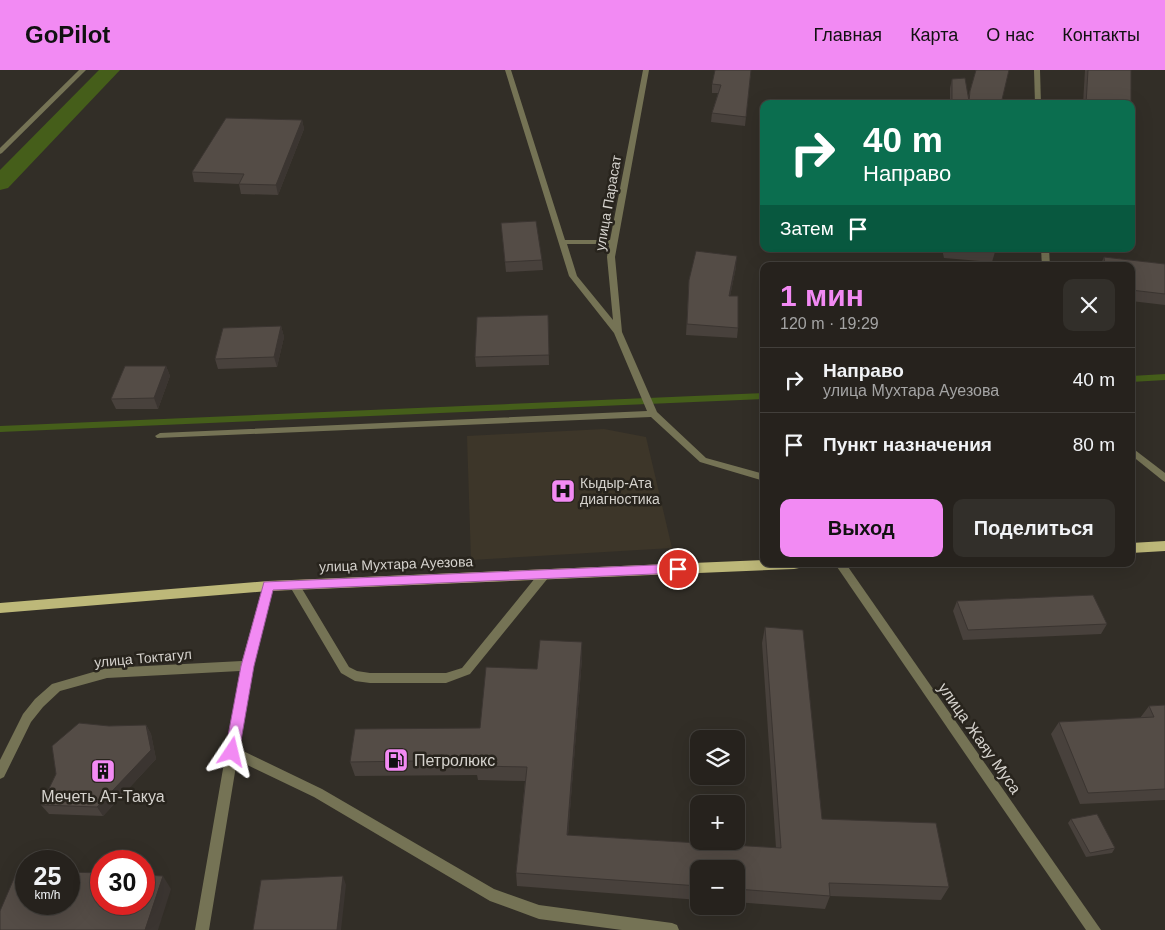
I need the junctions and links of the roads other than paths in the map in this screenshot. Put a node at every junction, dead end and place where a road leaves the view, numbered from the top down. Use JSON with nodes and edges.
{"nodes":[{"id":1,"x":83,"y":70,"type":"edge"},
{"id":2,"x":508,"y":70,"type":"edge"},
{"id":3,"x":646,"y":70,"type":"edge"},
{"id":4,"x":1037,"y":70,"type":"edge"},
{"id":5,"x":1038,"y":100,"type":"edge"},
{"id":6,"x":0,"y":152,"type":"edge"},
{"id":7,"x":562,"y":242,"type":"junction"},
{"id":8,"x":614,"y":242,"type":"junction"},
{"id":9,"x":618,"y":332,"type":"junction"},
{"id":10,"x":652,"y":412,"type":"junction"},
{"id":11,"x":160,"y":436,"type":"dead end"},
{"id":12,"x":1135,"y":453,"type":"edge"},
{"id":13,"x":760,"y":477,"type":"edge"},
{"id":14,"x":1165,"y":478,"type":"edge"},
{"id":15,"x":1165,"y":546,"type":"edge"},
{"id":16,"x":1135,"y":548,"type":"edge"},
{"id":17,"x":760,"y":565,"type":"edge"},
{"id":18,"x":842,"y":567,"type":"edge"},
{"id":19,"x":544,"y":575,"type":"junction"},
{"id":20,"x":294,"y":585,"type":"junction"},
{"id":21,"x":268,"y":586,"type":"junction"},
{"id":22,"x":0,"y":608,"type":"edge"},
{"id":23,"x":247,"y":666,"type":"junction"},
{"id":24,"x":232,"y":752,"type":"junction"},
{"id":25,"x":0,"y":773,"type":"edge"},
{"id":26,"x":202,"y":930,"type":"edge"},
{"id":27,"x":672,"y":930,"type":"edge"},
{"id":28,"x":1094,"y":930,"type":"edge"}],
"edges":[{"from":1,"to":6,"type":"street"},
{"from":2,"to":7,"type":"street"},
{"from":3,"to":8,"type":"street","name":"улица Парасат"},
{"from":4,"to":5,"type":"street"},
{"from":7,"to":8,"type":"street"},
{"from":7,"to":9,"type":"street"},
{"from":8,"to":9,"type":"street","name":"улица Парасат"},
{"from":9,"to":10,"type":"street","name":"улица Парасат"},
{"from":10,"to":11,"type":"street"},
{"from":10,"to":13,"type":"street","name":"улица Парасат"},
{"from":12,"to":14,"type":"street"},
{"from":15,"to":16,"type":"main road"},
{"from":17,"to":19,"type":"main road","name":"улица Мухтара Ауезова"},
{"from":18,"to":28,"type":"street","name":"улица Жаяу Муса"},
{"from":19,"to":20,"type":"main road","name":"улица Мухтара Ауезова"},
{"from":19,"to":20,"type":"street"},
{"from":20,"to":21,"type":"main road","name":"улица Мухтара Ауезова"},
{"from":21,"to":22,"type":"main road","name":"улица Мухтара Ауезова"},
{"from":21,"to":23,"type":"street"},
{"from":23,"to":24,"type":"street"},
{"from":23,"to":25,"type":"street","name":"улица Токтагул"},
{"from":24,"to":26,"type":"street"},
{"from":24,"to":27,"type":"street"}]}
